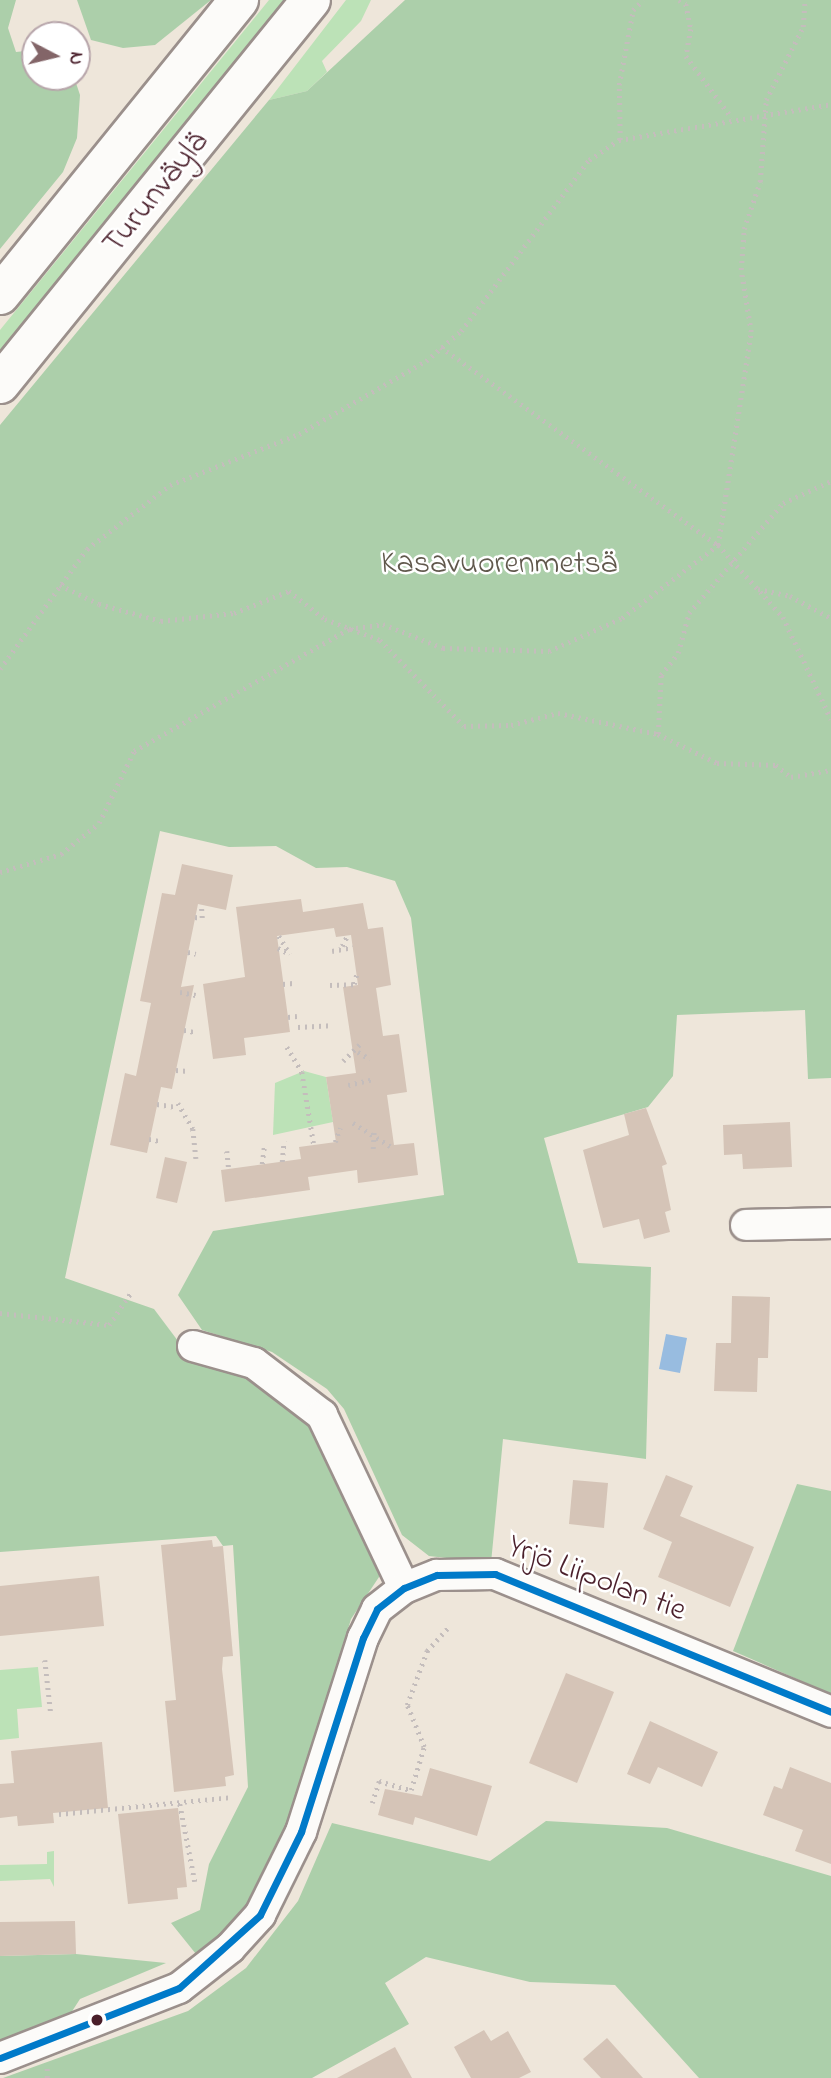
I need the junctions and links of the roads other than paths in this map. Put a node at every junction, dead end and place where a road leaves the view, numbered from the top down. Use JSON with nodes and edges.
{"nodes":[{"id":1,"x":239,"y":0,"type":"edge"},
{"id":2,"x":311,"y":0,"type":"edge"},
{"id":3,"x":0,"y":295,"type":"edge"},
{"id":4,"x":0,"y":384,"type":"edge"},
{"id":5,"x":831,"y":1223,"type":"edge"},
{"id":6,"x":746,"y":1225,"type":"dead end"},
{"id":7,"x":194,"y":1346,"type":"dead end"},
{"id":8,"x":404,"y":1588,"type":"junction"},
{"id":9,"x":831,"y":1712,"type":"edge"},
{"id":10,"x":0,"y":2058,"type":"edge"}],
"edges":[{"from":1,"to":3,"type":"highway","name":"Turunväylä"},
{"from":2,"to":4,"type":"highway","name":"Turunväylä"},
{"from":5,"to":6,"type":"street"},
{"from":7,"to":8,"type":"street"},
{"from":8,"to":9,"type":"street","name":"Yrjö Liipolan tie"},
{"from":8,"to":10,"type":"street","name":"Yrjö Liipolan tie"}]}
